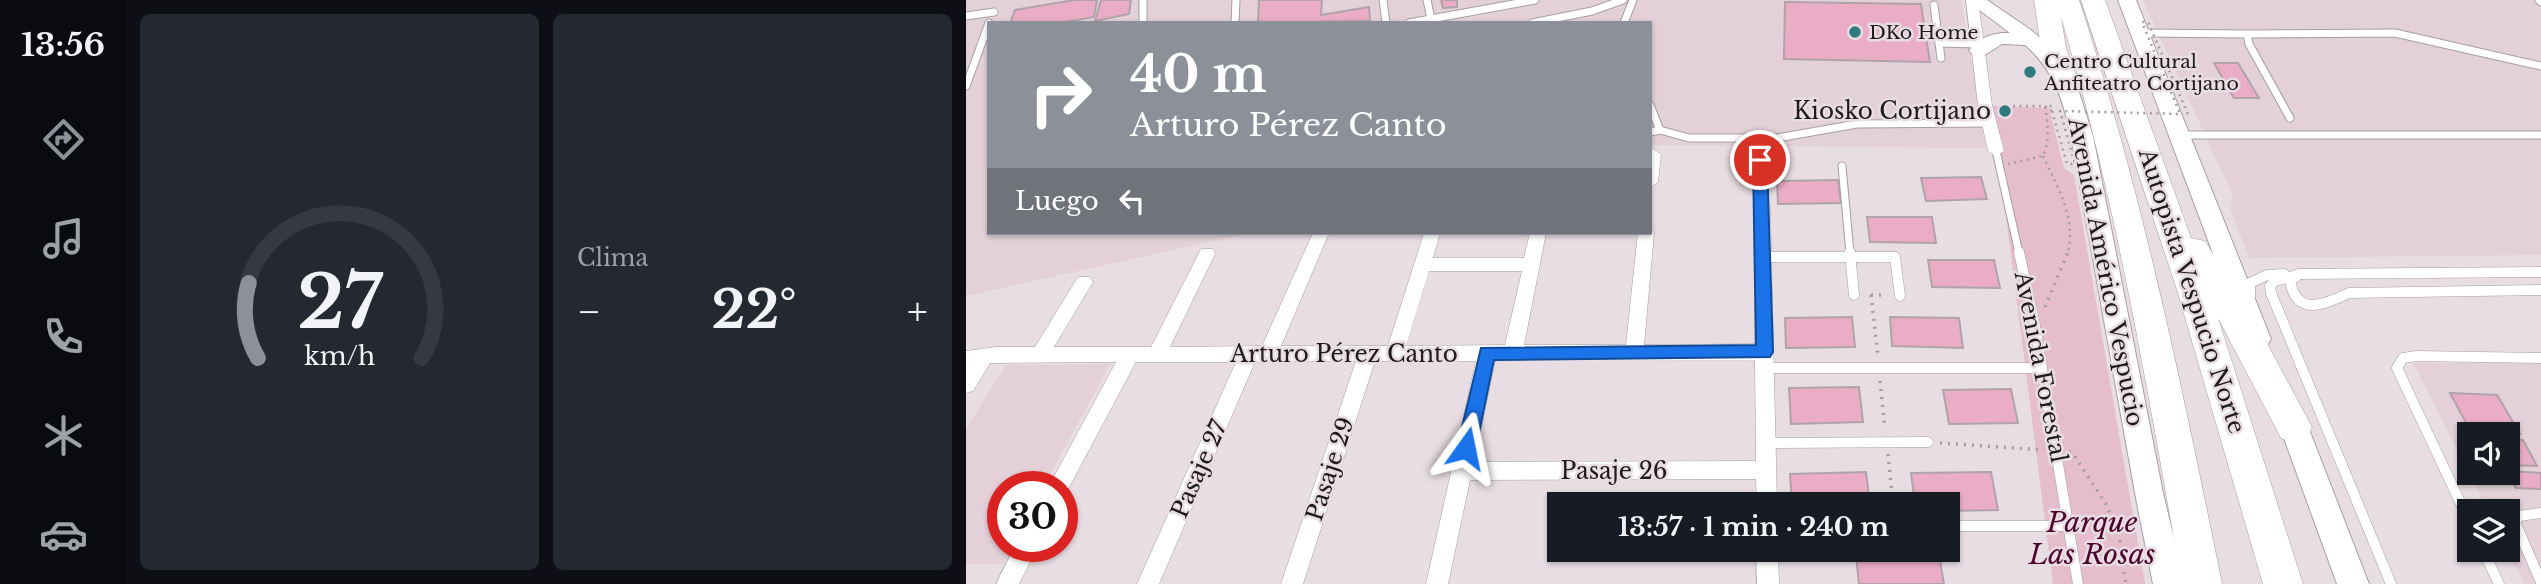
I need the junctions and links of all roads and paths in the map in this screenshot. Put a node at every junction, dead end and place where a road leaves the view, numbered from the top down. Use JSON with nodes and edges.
{"nodes":[{"id":1,"x":999,"y":0,"type":"edge"},
{"id":2,"x":1153,"y":0,"type":"edge"},
{"id":3,"x":1236,"y":0,"type":"edge"},
{"id":4,"x":1383,"y":0,"type":"edge"},
{"id":5,"x":1427,"y":0,"type":"edge"},
{"id":6,"x":1535,"y":0,"type":"edge"},
{"id":7,"x":1623,"y":0,"type":"edge"},
{"id":8,"x":1633,"y":0,"type":"edge"},
{"id":9,"x":1973,"y":0,"type":"edge"},
{"id":10,"x":2046,"y":0,"type":"edge"},
{"id":11,"x":2067,"y":0,"type":"edge"},
{"id":12,"x":2093,"y":0,"type":"edge"},
{"id":13,"x":2117,"y":0,"type":"edge"},
{"id":14,"x":2127,"y":0,"type":"edge"},
{"id":15,"x":1143,"y":1,"type":"edge"},
{"id":16,"x":1934,"y":5,"type":"dead end"},
{"id":17,"x":994,"y":12,"type":"junction"},
{"id":18,"x":966,"y":16,"type":"edge"},
{"id":19,"x":1431,"y":19,"type":"junction"},
{"id":20,"x":990,"y":21,"type":"edge"},
{"id":21,"x":1143,"y":21,"type":"edge"},
{"id":22,"x":1235,"y":21,"type":"edge"},
{"id":23,"x":1387,"y":21,"type":"edge"},
{"id":24,"x":1420,"y":21,"type":"edge"},
{"id":25,"x":1542,"y":21,"type":"edge"},
{"id":26,"x":1625,"y":21,"type":"edge"},
{"id":27,"x":987,"y":28,"type":"edge"},
{"id":28,"x":2141,"y":33,"type":"junction"},
{"id":29,"x":2247,"y":34,"type":"junction"},
{"id":30,"x":2030,"y":40,"type":"junction"},
{"id":31,"x":1939,"y":43,"type":"junction"},
{"id":32,"x":1978,"y":47,"type":"junction"},
{"id":33,"x":1941,"y":58,"type":"dead end"},
{"id":34,"x":2541,"y":66,"type":"edge"},
{"id":35,"x":2120,"y":74,"type":"junction"},
{"id":36,"x":2065,"y":81,"type":"junction"},
{"id":37,"x":966,"y":86,"type":"edge"},
{"id":38,"x":1985,"y":105,"type":"junction"},
{"id":39,"x":1652,"y":110,"type":"edge"},
{"id":40,"x":2052,"y":111,"type":"dead end"},
{"id":41,"x":2290,"y":118,"type":"dead end"},
{"id":42,"x":1989,"y":123,"type":"junction"},
{"id":43,"x":2184,"y":125,"type":"junction"},
{"id":44,"x":1660,"y":130,"type":"junction"},
{"id":45,"x":1652,"y":132,"type":"edge"},
{"id":46,"x":2541,"y":135,"type":"edge"},
{"id":47,"x":1653,"y":154,"type":"dead end"},
{"id":48,"x":2043,"y":156,"type":"junction"},
{"id":49,"x":1998,"y":158,"type":"junction"},
{"id":50,"x":1760,"y":160,"type":"dead end"},
{"id":51,"x":1652,"y":163,"type":"edge"},
{"id":52,"x":1842,"y":166,"type":"dead end"},
{"id":53,"x":2162,"y":193,"type":"junction"},
{"id":54,"x":1762,"y":205,"type":"joint"},
{"id":55,"x":1320,"y":235,"type":"edge"},
{"id":56,"x":1431,"y":235,"type":"edge"},
{"id":57,"x":1538,"y":235,"type":"edge"},
{"id":58,"x":1646,"y":235,"type":"edge"},
{"id":59,"x":1207,"y":254,"type":"dead end"},
{"id":60,"x":1763,"y":257,"type":"junction"},
{"id":61,"x":1850,"y":257,"type":"junction"},
{"id":62,"x":1531,"y":264,"type":"junction"},
{"id":63,"x":1422,"y":265,"type":"junction"},
{"id":64,"x":2541,"y":272,"type":"edge"},
{"id":65,"x":2301,"y":274,"type":"junction"},
{"id":66,"x":1084,"y":282,"type":"dead end"},
{"id":67,"x":2541,"y":290,"type":"edge"},
{"id":68,"x":1854,"y":295,"type":"joint"},
{"id":69,"x":1871,"y":295,"type":"junction"},
{"id":70,"x":1900,"y":296,"type":"joint"},
{"id":71,"x":2034,"y":320,"type":"junction"},
{"id":72,"x":2258,"y":339,"type":"junction"},
{"id":73,"x":1634,"y":352,"type":"junction"},
{"id":74,"x":1487,"y":353,"type":"junction"},
{"id":75,"x":1513,"y":353,"type":"junction"},
{"id":76,"x":1157,"y":354,"type":"junction"},
{"id":77,"x":1259,"y":354,"type":"junction"},
{"id":78,"x":1368,"y":354,"type":"junction"},
{"id":79,"x":1395,"y":354,"type":"junction"},
{"id":80,"x":1040,"y":355,"type":"junction"},
{"id":81,"x":1130,"y":355,"type":"junction"},
{"id":82,"x":976,"y":357,"type":"edge"},
{"id":83,"x":2541,"y":358,"type":"edge"},
{"id":84,"x":1764,"y":360,"type":"junction"},
{"id":85,"x":1879,"y":368,"type":"junction"},
{"id":86,"x":2042,"y":368,"type":"junction"},
{"id":87,"x":966,"y":385,"type":"edge"},
{"id":88,"x":2294,"y":428,"type":"junction"},
{"id":89,"x":1928,"y":442,"type":"dead end"},
{"id":90,"x":1766,"y":443,"type":"junction"},
{"id":91,"x":1887,"y":443,"type":"junction"},
{"id":92,"x":1766,"y":470,"type":"junction"},
{"id":93,"x":1067,"y":471,"type":"edge"},
{"id":94,"x":1461,"y":471,"type":"junction"},
{"id":95,"x":1767,"y":492,"type":"edge"},
{"id":96,"x":1892,"y":492,"type":"edge"},
{"id":97,"x":2459,"y":499,"type":"edge"},
{"id":98,"x":2541,"y":513,"type":"edge"},
{"id":99,"x":1960,"y":526,"type":"edge"},
{"id":100,"x":2070,"y":526,"type":"junction"},
{"id":101,"x":1019,"y":562,"type":"edge"},
{"id":102,"x":1768,"y":562,"type":"edge"},
{"id":103,"x":2489,"y":562,"type":"edge"},
{"id":104,"x":2541,"y":582,"type":"edge"},
{"id":105,"x":1007,"y":584,"type":"edge"},
{"id":106,"x":1148,"y":584,"type":"edge"},
{"id":107,"x":1292,"y":584,"type":"edge"},
{"id":108,"x":1437,"y":584,"type":"edge"},
{"id":109,"x":1768,"y":584,"type":"edge"},
{"id":110,"x":2078,"y":584,"type":"edge"},
{"id":111,"x":2169,"y":584,"type":"edge"},
{"id":112,"x":2202,"y":584,"type":"edge"},
{"id":113,"x":2283,"y":584,"type":"edge"},
{"id":114,"x":2353,"y":584,"type":"edge"},
{"id":115,"x":2391,"y":584,"type":"edge"},
{"id":116,"x":2499,"y":584,"type":"edge"}],
"edges":[{"from":1,"to":17,"type":"lane"},
{"from":2,"to":15,"type":"lane"},
{"from":3,"to":22,"type":"lane"},
{"from":4,"to":23,"type":"lane"},
{"from":5,"to":19,"type":"lane"},
{"from":6,"to":19,"type":"lane"},
{"from":7,"to":25,"type":"lane"},
{"from":8,"to":26,"type":"lane"},
{"from":9,"to":30,"type":"main road","name":"Avenida Américo Vespucio"},
{"from":9,"to":32,"type":"street"},
{"from":10,"to":36,"type":"highway"},
{"from":11,"to":112,"type":"highway","name":"Autopista Vespucio Norte"},
{"from":12,"to":35,"type":"highway","name":"Autopista Vespucio Norte"},
{"from":13,"to":35,"type":"highway"},
{"from":14,"to":28,"type":"main road"},
{"from":15,"to":21,"type":"lane"},
{"from":16,"to":31,"type":"lane"},
{"from":17,"to":18,"type":"lane"},
{"from":17,"to":20,"type":"lane"},
{"from":19,"to":24,"type":"lane"},
{"from":27,"to":37,"type":"lane"},
{"from":28,"to":29,"type":"lane"},
{"from":28,"to":43,"type":"main road"},
{"from":29,"to":34,"type":"lane"},
{"from":29,"to":41,"type":"lane"},
{"from":30,"to":32,"type":"main road"},
{"from":30,"to":36,"type":"main road","name":"Avenida Américo Vespucio"},
{"from":31,"to":32,"type":"lane"},
{"from":31,"to":33,"type":"lane"},
{"from":32,"to":38,"type":"street"},
{"from":35,"to":53,"type":"highway","name":"Autopista Vespucio Norte"},
{"from":36,"to":111,"type":"main road","name":"Avenida Américo Vespucio"},
{"from":38,"to":42,"type":"street"},
{"from":38,"to":48,"type":"path"},
{"from":39,"to":44,"type":"lane"},
{"from":40,"to":43,"type":"path","bridge":true},
{"from":42,"to":44,"type":"lane"},
{"from":42,"to":49,"type":"street"},
{"from":43,"to":46,"type":"lane"},
{"from":43,"to":72,"type":"main road"},
{"from":44,"to":45,"type":"lane"},
{"from":47,"to":51,"type":"street"},
{"from":48,"to":49,"type":"path"},
{"from":48,"to":71,"type":"path"},
{"from":49,"to":71,"type":"lane","name":"Avenida Forestal"},
{"from":50,"to":54,"type":"lane"},
{"from":52,"to":61,"type":"lane"},
{"from":53,"to":88,"type":"highway"},
{"from":53,"to":113,"type":"highway","name":"Autopista Vespucio Norte"},
{"from":54,"to":60,"type":"street"},
{"from":55,"to":77,"type":"street","name":"Pasaje 27"},
{"from":56,"to":63,"type":"street"},
{"from":57,"to":62,"type":"street"},
{"from":58,"to":73,"type":"street"},
{"from":59,"to":76,"type":"street"},
{"from":60,"to":61,"type":"lane"},
{"from":60,"to":84,"type":"street"},
{"from":61,"to":68,"type":"lane"},
{"from":61,"to":70,"type":"lane"},
{"from":62,"to":63,"type":"street"},
{"from":62,"to":75,"type":"street"},
{"from":63,"to":79,"type":"street"},
{"from":64,"to":65,"type":"lane"},
{"from":65,"to":67,"type":"lane"},
{"from":65,"to":72,"type":"lane"},
{"from":65,"to":115,"type":"lane"},
{"from":66,"to":80,"type":"street"},
{"from":68,"to":69,"type":"path"},
{"from":69,"to":70,"type":"path"},
{"from":69,"to":85,"type":"path"},
{"from":71,"to":86,"type":"lane","name":"Avenida Forestal"},
{"from":72,"to":88,"type":"main road"},
{"from":73,"to":75,"type":"street","name":"Arturo Pérez Canto"},
{"from":73,"to":84,"type":"street","name":"Arturo Pérez Canto"},
{"from":74,"to":75,"type":"street","name":"Arturo Pérez Canto"},
{"from":74,"to":79,"type":"street","name":"Arturo Pérez Canto"},
{"from":74,"to":94,"type":"street"},
{"from":76,"to":77,"type":"street","name":"Arturo Pérez Canto"},
{"from":76,"to":81,"type":"street","name":"Arturo Pérez Canto"},
{"from":77,"to":78,"type":"street","name":"Arturo Pérez Canto"},
{"from":77,"to":106,"type":"street","name":"Pasaje 27"},
{"from":78,"to":79,"type":"street","name":"Arturo Pérez Canto"},
{"from":78,"to":107,"type":"street","name":"Pasaje 29"},
{"from":80,"to":81,"type":"street","name":"Arturo Pérez Canto"},
{"from":80,"to":82,"type":"street","name":"Arturo Pérez Canto"},
{"from":81,"to":93,"type":"street"},
{"from":82,"to":87,"type":"street"},
{"from":83,"to":97,"type":"lane"},
{"from":84,"to":85,"type":"lane"},
{"from":84,"to":90,"type":"street"},
{"from":85,"to":86,"type":"lane"},
{"from":85,"to":91,"type":"path"},
{"from":86,"to":100,"type":"lane","name":"Avenida Forestal"},
{"from":88,"to":114,"type":"main road"},
{"from":89,"to":91,"type":"lane"},
{"from":90,"to":91,"type":"lane"},
{"from":90,"to":92,"type":"street"},
{"from":91,"to":96,"type":"path"},
{"from":92,"to":94,"type":"street","name":"Pasaje 26"},
{"from":92,"to":95,"type":"street"},
{"from":94,"to":108,"type":"street"},
{"from":98,"to":104,"type":"lane"},
{"from":99,"to":100,"type":"lane"},
{"from":100,"to":110,"type":"lane","name":"Avenida Forestal"},
{"from":101,"to":105,"type":"street"},
{"from":102,"to":109,"type":"street"},
{"from":103,"to":116,"type":"lane"}]}
